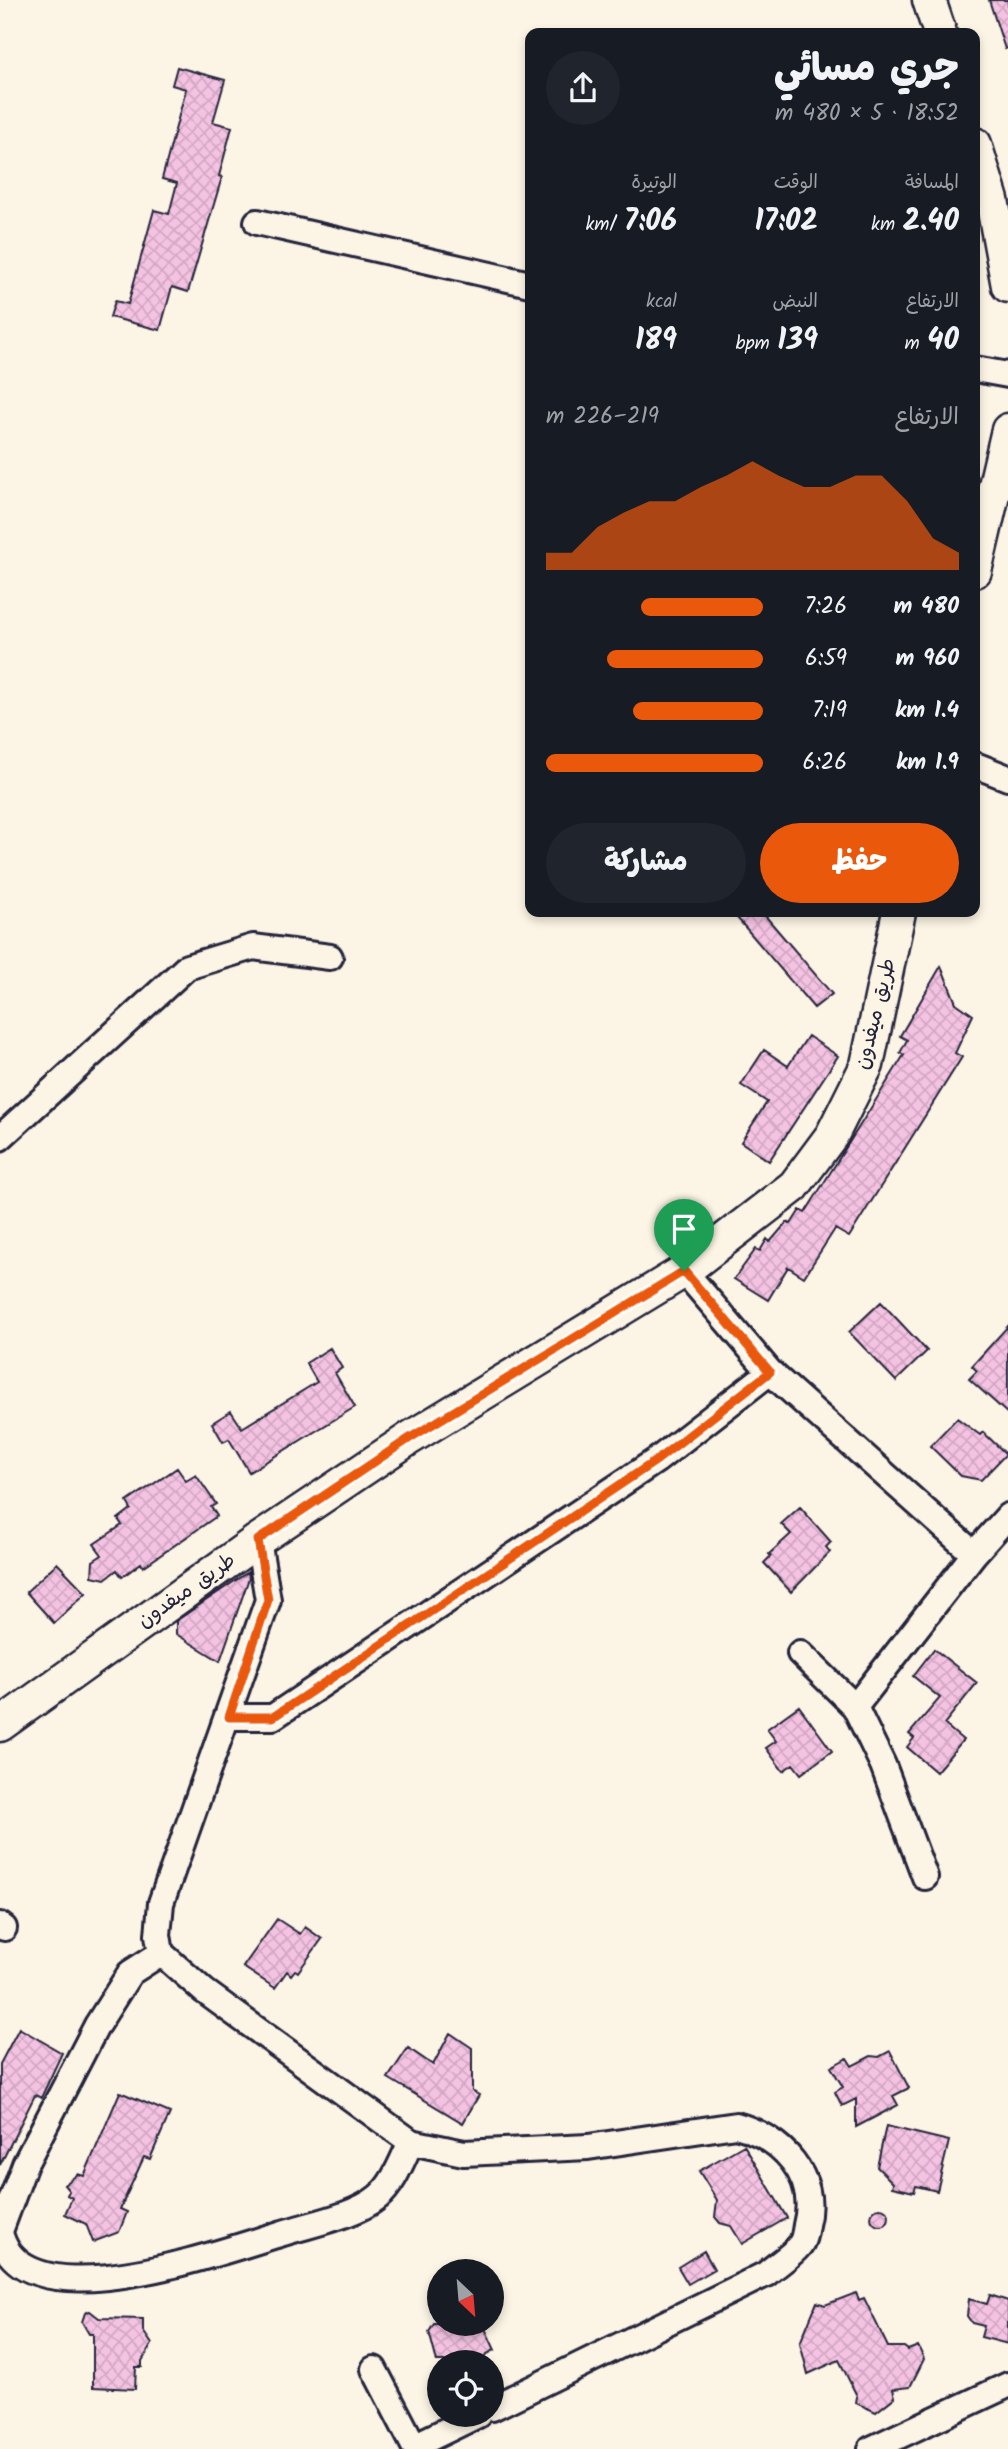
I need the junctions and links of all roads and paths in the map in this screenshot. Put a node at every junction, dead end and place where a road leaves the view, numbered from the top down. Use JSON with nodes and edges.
{"nodes":[{"id":1,"x":929,"y":0,"type":"edge"},
{"id":2,"x":938,"y":28,"type":"edge"},
{"id":3,"x":980,"y":157,"type":"edge"},
{"id":4,"x":1000,"y":208,"type":"edge"},
{"id":5,"x":257,"y":222,"type":"dead end"},
{"id":6,"x":525,"y":283,"type":"edge"},
{"id":7,"x":1008,"y":286,"type":"edge"},
{"id":8,"x":980,"y":370,"type":"edge"},
{"id":9,"x":1008,"y":375,"type":"edge"},
{"id":10,"x":1008,"y":430,"type":"edge"},
{"id":11,"x":980,"y":550,"type":"edge"},
{"id":12,"x":980,"y":767,"type":"edge"},
{"id":13,"x":1008,"y":778,"type":"edge"},
{"id":14,"x":898,"y":917,"type":"edge"},
{"id":15,"x":330,"y":957,"type":"dead end"},
{"id":16,"x":0,"y":1138,"type":"edge"},
{"id":17,"x":684,"y":1271,"type":"junction"},
{"id":18,"x":770,"y":1372,"type":"junction"},
{"id":19,"x":1008,"y":1516,"type":"edge"},
{"id":20,"x":258,"y":1540,"type":"junction"},
{"id":21,"x":974,"y":1554,"type":"junction"},
{"id":22,"x":800,"y":1653,"type":"dead end"},
{"id":23,"x":855,"y":1707,"type":"junction"},
{"id":24,"x":229,"y":1717,"type":"junction"},
{"id":25,"x":0,"y":1725,"type":"edge"},
{"id":26,"x":925,"y":1877,"type":"dead end"},
{"id":27,"x":161,"y":1954,"type":"junction"},
{"id":28,"x":411,"y":2142,"type":"junction"},
{"id":29,"x":0,"y":2231,"type":"edge"},
{"id":30,"x":374,"y":2369,"type":"dead end"},
{"id":31,"x":1008,"y":2385,"type":"edge"},
{"id":32,"x":504,"y":2402,"type":"edge"},
{"id":33,"x":455,"y":2427,"type":"edge"},
{"id":34,"x":415,"y":2448,"type":"edge"},
{"id":35,"x":871,"y":2449,"type":"edge"}],
"edges":[{"from":1,"to":2,"type":"main road"},
{"from":3,"to":4,"type":"main road"},
{"from":4,"to":7,"type":"main road"},
{"from":5,"to":6,"type":"street"},
{"from":8,"to":9,"type":"street"},
{"from":10,"to":11,"type":"main road"},
{"from":12,"to":13,"type":"street"},
{"from":14,"to":17,"type":"main road","name":"طريق ميفدون"},
{"from":15,"to":16,"type":"street"},
{"from":17,"to":18,"type":"street"},
{"from":17,"to":20,"type":"main road","name":"طريق ميفدون"},
{"from":18,"to":21,"type":"street"},
{"from":18,"to":24,"type":"street"},
{"from":19,"to":21,"type":"street"},
{"from":20,"to":24,"type":"street"},
{"from":20,"to":25,"type":"main road","name":"طريق ميفدون"},
{"from":21,"to":23,"type":"street"},
{"from":22,"to":23,"type":"street"},
{"from":23,"to":26,"type":"street"},
{"from":24,"to":27,"type":"street"},
{"from":27,"to":28,"type":"street"},
{"from":27,"to":29,"type":"street"},
{"from":28,"to":29,"type":"street"},
{"from":28,"to":32,"type":"street"},
{"from":30,"to":34,"type":"street"},
{"from":31,"to":35,"type":"street"},
{"from":33,"to":34,"type":"street"}]}
